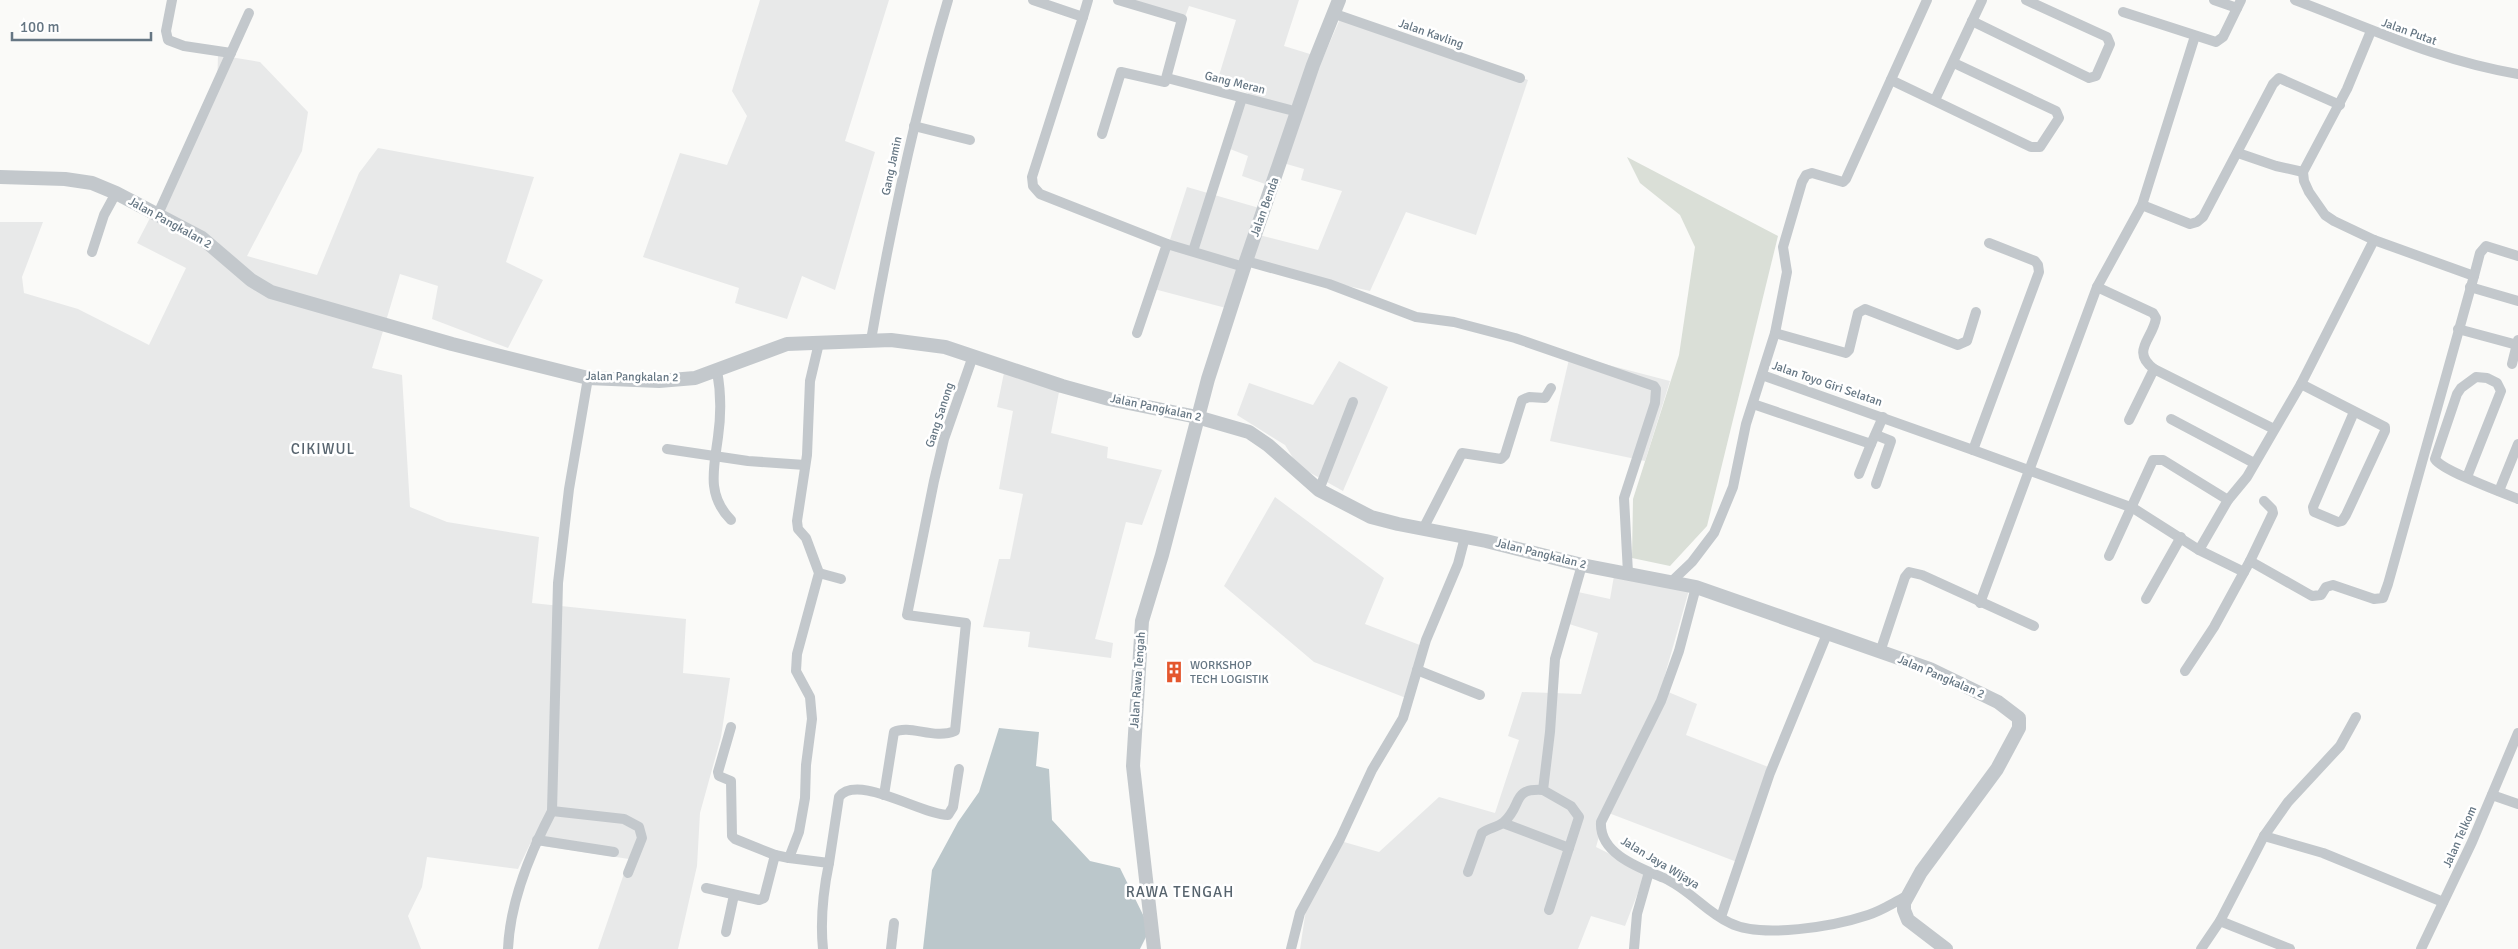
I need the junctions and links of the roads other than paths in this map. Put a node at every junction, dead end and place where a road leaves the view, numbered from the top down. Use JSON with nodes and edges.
{"nodes":[{"id":1,"x":172,"y":0,"type":"edge"},
{"id":2,"x":948,"y":0,"type":"edge"},
{"id":3,"x":1033,"y":0,"type":"edge"},
{"id":4,"x":1088,"y":0,"type":"edge"},
{"id":5,"x":1118,"y":0,"type":"edge"},
{"id":6,"x":1339,"y":0,"type":"edge"},
{"id":7,"x":1927,"y":0,"type":"edge"},
{"id":8,"x":1982,"y":0,"type":"edge"},
{"id":9,"x":2026,"y":0,"type":"edge"},
{"id":10,"x":2214,"y":0,"type":"edge"},
{"id":11,"x":2295,"y":0,"type":"edge"},
{"id":12,"x":2239,"y":4,"type":"edge"},
{"id":13,"x":249,"y":12,"type":"dead end"},
{"id":14,"x":2123,"y":12,"type":"dead end"},
{"id":15,"x":1334,"y":14,"type":"junction"},
{"id":16,"x":1083,"y":17,"type":"junction"},
{"id":17,"x":1972,"y":21,"type":"junction"},
{"id":18,"x":2371,"y":31,"type":"junction"},
{"id":19,"x":2195,"y":36,"type":"junction"},
{"id":20,"x":231,"y":53,"type":"junction"},
{"id":21,"x":1954,"y":63,"type":"junction"},
{"id":22,"x":2518,"y":74,"type":"edge"},
{"id":23,"x":1167,"y":78,"type":"junction"},
{"id":24,"x":1520,"y":78,"type":"dead end"},
{"id":25,"x":1891,"y":80,"type":"junction"},
{"id":26,"x":1242,"y":98,"type":"junction"},
{"id":27,"x":1935,"y":100,"type":"junction"},
{"id":28,"x":2340,"y":104,"type":"junction"},
{"id":29,"x":1298,"y":112,"type":"junction"},
{"id":30,"x":914,"y":126,"type":"junction"},
{"id":31,"x":1102,"y":134,"type":"dead end"},
{"id":32,"x":970,"y":140,"type":"dead end"},
{"id":33,"x":2238,"y":152,"type":"junction"},
{"id":34,"x":2303,"y":172,"type":"junction"},
{"id":35,"x":0,"y":177,"type":"edge"},
{"id":36,"x":116,"y":193,"type":"junction"},
{"id":37,"x":2142,"y":205,"type":"junction"},
{"id":38,"x":158,"y":214,"type":"junction"},
{"id":39,"x":2374,"y":240,"type":"junction"},
{"id":40,"x":1989,"y":243,"type":"dead end"},
{"id":41,"x":1167,"y":244,"type":"junction"},
{"id":42,"x":1193,"y":251,"type":"junction"},
{"id":43,"x":92,"y":252,"type":"dead end"},
{"id":44,"x":2518,"y":256,"type":"edge"},
{"id":45,"x":1245,"y":264,"type":"junction"},
{"id":46,"x":2474,"y":276,"type":"junction"},
{"id":47,"x":2098,"y":287,"type":"junction"},
{"id":48,"x":2470,"y":287,"type":"junction"},
{"id":49,"x":2518,"y":300,"type":"edge"},
{"id":50,"x":1976,"y":312,"type":"dead end"},
{"id":51,"x":2458,"y":329,"type":"junction"},
{"id":52,"x":1136,"y":333,"type":"dead end"},
{"id":53,"x":1775,"y":333,"type":"junction"},
{"id":54,"x":871,"y":340,"type":"junction"},
{"id":55,"x":2517,"y":342,"type":"edge"},
{"id":56,"x":819,"y":343,"type":"junction"},
{"id":57,"x":972,"y":356,"type":"junction"},
{"id":58,"x":2512,"y":364,"type":"dead end"},
{"id":59,"x":2154,"y":369,"type":"junction"},
{"id":60,"x":717,"y":371,"type":"junction"},
{"id":61,"x":1762,"y":374,"type":"junction"},
{"id":62,"x":588,"y":378,"type":"junction"},
{"id":63,"x":2301,"y":384,"type":"junction"},
{"id":64,"x":1551,"y":388,"type":"dead end"},
{"id":65,"x":1352,"y":402,"type":"dead end"},
{"id":66,"x":1753,"y":404,"type":"junction"},
{"id":67,"x":2354,"y":412,"type":"junction"},
{"id":68,"x":1197,"y":417,"type":"junction"},
{"id":69,"x":1883,"y":417,"type":"junction"},
{"id":70,"x":2171,"y":419,"type":"dead end"},
{"id":71,"x":2129,"y":420,"type":"dead end"},
{"id":72,"x":2274,"y":429,"type":"junction"},
{"id":73,"x":1874,"y":439,"type":"junction"},
{"id":74,"x":2518,"y":444,"type":"edge"},
{"id":75,"x":668,"y":449,"type":"dead end"},
{"id":76,"x":1973,"y":450,"type":"junction"},
{"id":77,"x":714,"y":456,"type":"junction"},
{"id":78,"x":2254,"y":464,"type":"junction"},
{"id":79,"x":805,"y":466,"type":"junction"},
{"id":80,"x":2030,"y":470,"type":"junction"},
{"id":81,"x":1859,"y":474,"type":"dead end"},
{"id":82,"x":2467,"y":477,"type":"junction"},
{"id":83,"x":1876,"y":484,"type":"dead end"},
{"id":84,"x":1319,"y":490,"type":"junction"},
{"id":85,"x":2499,"y":491,"type":"junction"},
{"id":86,"x":2518,"y":499,"type":"edge"},
{"id":87,"x":2228,"y":500,"type":"junction"},
{"id":88,"x":2264,"y":501,"type":"dead end"},
{"id":89,"x":2133,"y":508,"type":"junction"},
{"id":90,"x":731,"y":520,"type":"dead end"},
{"id":91,"x":1423,"y":529,"type":"junction"},
{"id":92,"x":1465,"y":537,"type":"junction"},
{"id":93,"x":2181,"y":538,"type":"junction"},
{"id":94,"x":2200,"y":550,"type":"junction"},
{"id":95,"x":2109,"y":556,"type":"dead end"},
{"id":96,"x":2250,"y":561,"type":"junction"},
{"id":97,"x":1582,"y":565,"type":"junction"},
{"id":98,"x":2244,"y":572,"type":"junction"},
{"id":99,"x":819,"y":573,"type":"junction"},
{"id":100,"x":1628,"y":573,"type":"junction"},
{"id":101,"x":841,"y":579,"type":"dead end"},
{"id":102,"x":1671,"y":582,"type":"junction"},
{"id":103,"x":1696,"y":587,"type":"junction"},
{"id":104,"x":2146,"y":600,"type":"dead end"},
{"id":105,"x":1980,"y":602,"type":"junction"},
{"id":106,"x":2034,"y":626,"type":"dead end"},
{"id":107,"x":1826,"y":634,"type":"junction"},
{"id":108,"x":1880,"y":652,"type":"junction"},
{"id":109,"x":1417,"y":670,"type":"junction"},
{"id":110,"x":2186,"y":671,"type":"dead end"},
{"id":111,"x":1480,"y":695,"type":"dead end"},
{"id":112,"x":2356,"y":717,"type":"dead end"},
{"id":113,"x":731,"y":727,"type":"dead end"},
{"id":114,"x":2518,"y":733,"type":"edge"},
{"id":115,"x":959,"y":769,"type":"dead end"},
{"id":116,"x":1543,"y":790,"type":"junction"},
{"id":117,"x":884,"y":795,"type":"junction"},
{"id":118,"x":2492,"y":795,"type":"junction"},
{"id":119,"x":2518,"y":804,"type":"edge"},
{"id":120,"x":552,"y":810,"type":"junction"},
{"id":121,"x":1503,"y":823,"type":"junction"},
{"id":122,"x":2264,"y":836,"type":"junction"},
{"id":123,"x":537,"y":840,"type":"junction"},
{"id":124,"x":1569,"y":848,"type":"junction"},
{"id":125,"x":614,"y":852,"type":"dead end"},
{"id":126,"x":774,"y":855,"type":"junction"},
{"id":127,"x":789,"y":858,"type":"junction"},
{"id":128,"x":829,"y":863,"type":"junction"},
{"id":129,"x":1468,"y":872,"type":"dead end"},
{"id":130,"x":1649,"y":872,"type":"junction"},
{"id":131,"x":628,"y":873,"type":"dead end"},
{"id":132,"x":706,"y":888,"type":"dead end"},
{"id":133,"x":734,"y":896,"type":"junction"},
{"id":134,"x":1906,"y":897,"type":"junction"},
{"id":135,"x":2443,"y":902,"type":"junction"},
{"id":136,"x":1549,"y":910,"type":"dead end"},
{"id":137,"x":1720,"y":917,"type":"junction"},
{"id":138,"x":2220,"y":921,"type":"junction"},
{"id":139,"x":894,"y":923,"type":"dead end"},
{"id":140,"x":726,"y":932,"type":"dead end"},
{"id":141,"x":508,"y":949,"type":"edge"},
{"id":142,"x":823,"y":949,"type":"edge"},
{"id":143,"x":891,"y":949,"type":"edge"},
{"id":144,"x":1154,"y":949,"type":"edge"},
{"id":145,"x":1292,"y":949,"type":"edge"},
{"id":146,"x":1634,"y":949,"type":"edge"},
{"id":147,"x":1946,"y":949,"type":"edge"},
{"id":148,"x":2201,"y":949,"type":"edge"},
{"id":149,"x":2290,"y":949,"type":"edge"},
{"id":150,"x":2421,"y":949,"type":"edge"}],
"edges":[{"from":1,"to":20,"type":"street"},
{"from":2,"to":30,"type":"street","name":"Gang Jamin"},
{"from":3,"to":16,"type":"street"},
{"from":4,"to":16,"type":"street"},
{"from":5,"to":23,"type":"street"},
{"from":6,"to":15,"type":"street","name":"Jalan Benda"},
{"from":7,"to":25,"type":"street"},
{"from":8,"to":17,"type":"street"},
{"from":9,"to":17,"type":"street"},
{"from":10,"to":12,"type":"street"},
{"from":11,"to":18,"type":"street","name":"Jalan Putat"},
{"from":12,"to":19,"type":"street"},
{"from":13,"to":20,"type":"street"},
{"from":14,"to":19,"type":"street"},
{"from":15,"to":24,"type":"street","name":"Jalan Kavling"},
{"from":15,"to":29,"type":"street","name":"Jalan Benda"},
{"from":16,"to":41,"type":"street"},
{"from":17,"to":21,"type":"street"},
{"from":18,"to":22,"type":"street","name":"Jalan Putat"},
{"from":18,"to":28,"type":"street"},
{"from":19,"to":37,"type":"street"},
{"from":20,"to":38,"type":"street"},
{"from":21,"to":27,"type":"street"},
{"from":21,"to":27,"type":"street"},
{"from":23,"to":26,"type":"street","name":"Gang Meran"},
{"from":23,"to":31,"type":"street","name":"Gang Meran"},
{"from":25,"to":27,"type":"street"},
{"from":25,"to":53,"type":"street"},
{"from":26,"to":29,"type":"street","name":"Gang Meran"},
{"from":26,"to":42,"type":"street"},
{"from":28,"to":33,"type":"street"},
{"from":28,"to":34,"type":"street"},
{"from":29,"to":45,"type":"street","name":"Jalan Benda"},
{"from":30,"to":32,"type":"street"},
{"from":30,"to":54,"type":"street","name":"Gang Jamin"},
{"from":33,"to":34,"type":"street"},
{"from":33,"to":37,"type":"street"},
{"from":34,"to":39,"type":"street"},
{"from":35,"to":36,"type":"street","name":"Jalan Pangkalan 2"},
{"from":36,"to":38,"type":"street","name":"Jalan Pangkalan 2"},
{"from":36,"to":43,"type":"street"},
{"from":37,"to":47,"type":"street"},
{"from":38,"to":62,"type":"street","name":"Jalan Pangkalan 2"},
{"from":39,"to":46,"type":"street"},
{"from":39,"to":63,"type":"street"},
{"from":40,"to":76,"type":"street"},
{"from":41,"to":42,"type":"street"},
{"from":41,"to":52,"type":"street"},
{"from":42,"to":45,"type":"street"},
{"from":44,"to":46,"type":"street"},
{"from":45,"to":68,"type":"street","name":"Jalan Benda"},
{"from":45,"to":100,"type":"street"},
{"from":46,"to":48,"type":"street"},
{"from":47,"to":59,"type":"street"},
{"from":47,"to":80,"type":"street"},
{"from":48,"to":49,"type":"street"},
{"from":48,"to":51,"type":"street"},
{"from":50,"to":53,"type":"street"},
{"from":51,"to":55,"type":"street"},
{"from":51,"to":96,"type":"street"},
{"from":53,"to":61,"type":"street"},
{"from":54,"to":56,"type":"street","name":"Jalan Pangkalan 2"},
{"from":54,"to":57,"type":"street","name":"Jalan Pangkalan 2"},
{"from":55,"to":58,"type":"street"},
{"from":56,"to":60,"type":"street","name":"Jalan Pangkalan 2"},
{"from":56,"to":79,"type":"street"},
{"from":57,"to":68,"type":"street","name":"Jalan Pangkalan 2"},
{"from":57,"to":117,"type":"street","name":"Gang Sanong"},
{"from":59,"to":71,"type":"street"},
{"from":59,"to":72,"type":"street"},
{"from":60,"to":62,"type":"street","name":"Jalan Pangkalan 2"},
{"from":60,"to":77,"type":"street"},
{"from":61,"to":66,"type":"street"},
{"from":61,"to":69,"type":"street","name":"Jalan Toyo Giri Selatan"},
{"from":62,"to":120,"type":"street"},
{"from":63,"to":67,"type":"street"},
{"from":63,"to":72,"type":"street"},
{"from":64,"to":91,"type":"street"},
{"from":65,"to":84,"type":"street"},
{"from":66,"to":73,"type":"street"},
{"from":66,"to":102,"type":"street"},
{"from":67,"to":67,"type":"street"},
{"from":68,"to":84,"type":"street","name":"Jalan Pangkalan 2"},
{"from":68,"to":144,"type":"street","name":"Jalan Rawa Tengah"},
{"from":69,"to":73,"type":"street"},
{"from":69,"to":76,"type":"street","name":"Jalan Toyo Giri Selatan"},
{"from":70,"to":78,"type":"street"},
{"from":72,"to":78,"type":"street"},
{"from":73,"to":81,"type":"street"},
{"from":73,"to":83,"type":"street"},
{"from":74,"to":85,"type":"street"},
{"from":75,"to":77,"type":"street"},
{"from":76,"to":80,"type":"street","name":"Jalan Toyo Giri Selatan"},
{"from":77,"to":79,"type":"street"},
{"from":77,"to":90,"type":"street"},
{"from":78,"to":87,"type":"street"},
{"from":79,"to":99,"type":"street"},
{"from":80,"to":89,"type":"street","name":"Jalan Toyo Giri Selatan"},
{"from":80,"to":105,"type":"street"},
{"from":82,"to":82,"type":"street"},
{"from":82,"to":85,"type":"street"},
{"from":84,"to":91,"type":"street","name":"Jalan Pangkalan 2"},
{"from":85,"to":86,"type":"street"},
{"from":87,"to":89,"type":"street"},
{"from":87,"to":94,"type":"street"},
{"from":88,"to":96,"type":"street"},
{"from":89,"to":93,"type":"street","name":"Jalan Toyo Giri Selatan"},
{"from":89,"to":95,"type":"street"},
{"from":91,"to":92,"type":"street","name":"Jalan Pangkalan 2"},
{"from":92,"to":97,"type":"street","name":"Jalan Pangkalan 2"},
{"from":92,"to":109,"type":"street"},
{"from":93,"to":94,"type":"street","name":"Jalan Toyo Giri Selatan"},
{"from":93,"to":104,"type":"street"},
{"from":94,"to":98,"type":"street","name":"Jalan Toyo Giri Selatan"},
{"from":96,"to":98,"type":"street"},
{"from":97,"to":100,"type":"street","name":"Jalan Pangkalan 2"},
{"from":97,"to":116,"type":"street"},
{"from":98,"to":110,"type":"street"},
{"from":99,"to":101,"type":"street"},
{"from":99,"to":127,"type":"street"},
{"from":100,"to":102,"type":"street","name":"Jalan Pangkalan 2"},
{"from":102,"to":103,"type":"street","name":"Jalan Pangkalan 2"},
{"from":103,"to":107,"type":"street","name":"Jalan Pangkalan 2"},
{"from":103,"to":130,"type":"street","name":"Jalan Jaya Wijaya"},
{"from":105,"to":106,"type":"street"},
{"from":105,"to":108,"type":"street"},
{"from":107,"to":108,"type":"street","name":"Jalan Pangkalan 2"},
{"from":107,"to":137,"type":"street"},
{"from":108,"to":134,"type":"street","name":"Jalan Pangkalan 2"},
{"from":109,"to":111,"type":"street"},
{"from":109,"to":145,"type":"street"},
{"from":112,"to":122,"type":"street"},
{"from":113,"to":126,"type":"street"},
{"from":114,"to":118,"type":"street","name":"Jalan Telkom"},
{"from":115,"to":117,"type":"street"},
{"from":116,"to":121,"type":"street"},
{"from":116,"to":124,"type":"street"},
{"from":117,"to":128,"type":"street"},
{"from":118,"to":119,"type":"street"},
{"from":118,"to":135,"type":"street","name":"Jalan Telkom"},
{"from":120,"to":123,"type":"street"},
{"from":120,"to":131,"type":"street"},
{"from":121,"to":124,"type":"street"},
{"from":121,"to":129,"type":"street"},
{"from":122,"to":135,"type":"street"},
{"from":122,"to":138,"type":"street"},
{"from":123,"to":125,"type":"street"},
{"from":123,"to":141,"type":"street"},
{"from":124,"to":136,"type":"street"},
{"from":126,"to":127,"type":"street"},
{"from":126,"to":133,"type":"street"},
{"from":127,"to":128,"type":"street"},
{"from":128,"to":142,"type":"street"},
{"from":130,"to":137,"type":"street","name":"Jalan Jaya Wijaya"},
{"from":130,"to":146,"type":"street"},
{"from":132,"to":133,"type":"street"},
{"from":133,"to":140,"type":"street"},
{"from":134,"to":137,"type":"street","name":"Jalan Jaya Wijaya"},
{"from":134,"to":147,"type":"street"},
{"from":135,"to":150,"type":"street","name":"Jalan Telkom"},
{"from":138,"to":148,"type":"street"},
{"from":138,"to":149,"type":"street"},
{"from":139,"to":143,"type":"street"}]}
